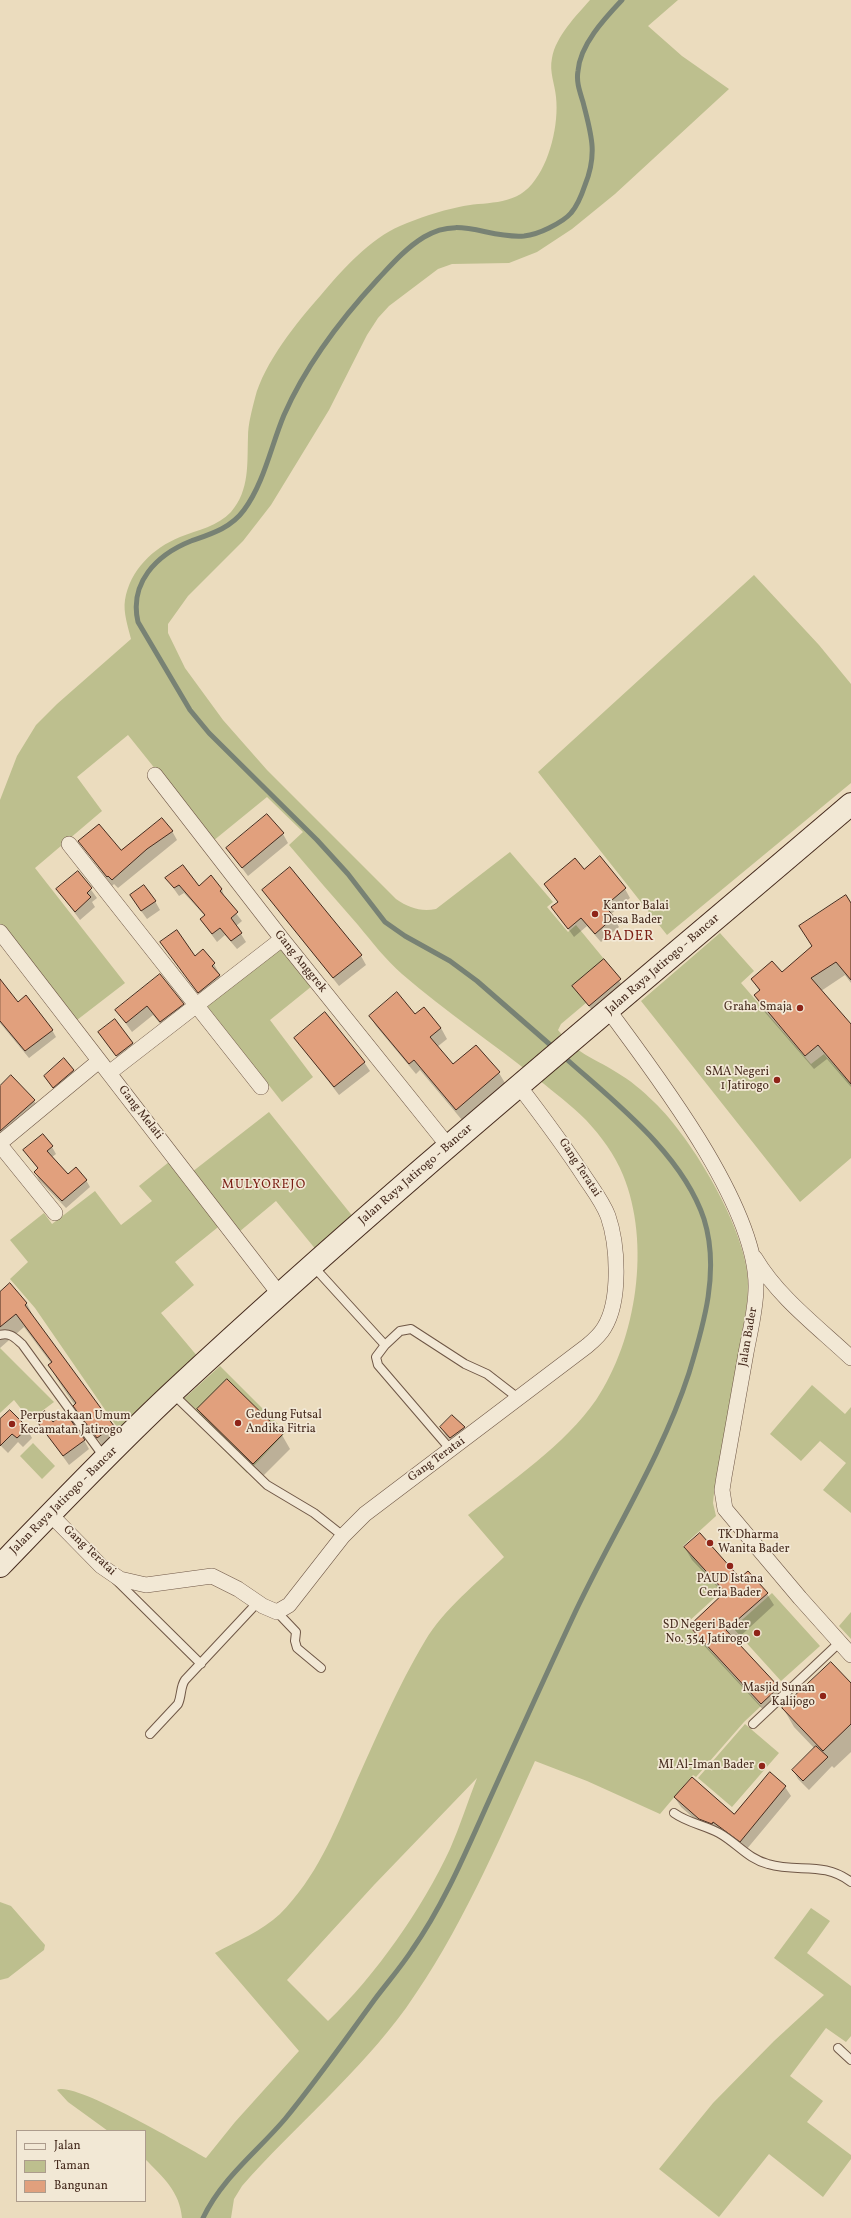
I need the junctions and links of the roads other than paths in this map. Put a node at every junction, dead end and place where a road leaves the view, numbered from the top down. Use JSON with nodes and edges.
{"nodes":[{"id":1,"x":155,"y":775,"type":"dead end"},
{"id":2,"x":851,"y":804,"type":"edge"},
{"id":3,"x":69,"y":844,"type":"dead end"},
{"id":4,"x":0,"y":932,"type":"edge"},
{"id":5,"x":282,"y":939,"type":"junction"},
{"id":6,"x":196,"y":1005,"type":"junction"},
{"id":7,"x":603,"y":1016,"type":"junction"},
{"id":8,"x":99,"y":1061,"type":"junction"},
{"id":9,"x":109,"y":1073,"type":"junction"},
{"id":10,"x":524,"y":1081,"type":"junction"},
{"id":11,"x":261,"y":1087,"type":"dead end"},
{"id":12,"x":0,"y":1144,"type":"edge"},
{"id":13,"x":449,"y":1147,"type":"junction"},
{"id":14,"x":55,"y":1213,"type":"dead end"},
{"id":15,"x":754,"y":1255,"type":"junction"},
{"id":16,"x":313,"y":1266,"type":"junction"},
{"id":17,"x":280,"y":1295,"type":"junction"},
{"id":18,"x":0,"y":1335,"type":"edge"},
{"id":19,"x":385,"y":1345,"type":"junction"},
{"id":20,"x":851,"y":1358,"type":"edge"},
{"id":21,"x":172,"y":1393,"type":"junction"},
{"id":22,"x":518,"y":1398,"type":"junction"},
{"id":23,"x":451,"y":1450,"type":"junction"},
{"id":24,"x":106,"y":1460,"type":"junction"},
{"id":25,"x":50,"y":1514,"type":"junction"},
{"id":26,"x":343,"y":1536,"type":"junction"},
{"id":27,"x":0,"y":1566,"type":"edge"},
{"id":28,"x":110,"y":1574,"type":"junction"},
{"id":29,"x":258,"y":1602,"type":"junction"},
{"id":30,"x":277,"y":1612,"type":"junction"},
{"id":31,"x":840,"y":1642,"type":"junction"},
{"id":32,"x":851,"y":1655,"type":"edge"},
{"id":33,"x":200,"y":1664,"type":"junction"},
{"id":34,"x":321,"y":1668,"type":"dead end"},
{"id":35,"x":753,"y":1724,"type":"dead end"},
{"id":36,"x":150,"y":1734,"type":"dead end"},
{"id":37,"x":674,"y":1813,"type":"dead end"},
{"id":38,"x":851,"y":1882,"type":"edge"},
{"id":39,"x":838,"y":2048,"type":"dead end"},
{"id":40,"x":851,"y":2060,"type":"edge"}],
"edges":[{"from":1,"to":5,"type":"street","name":"Gang Anggrek"},
{"from":2,"to":7,"type":"main road","name":"Jalan Raya Jatirogo - Bancar"},
{"from":3,"to":6,"type":"street"},
{"from":4,"to":8,"type":"street","name":"Gang Melati"},
{"from":5,"to":6,"type":"street"},
{"from":5,"to":13,"type":"street","name":"Gang Anggrek"},
{"from":6,"to":9,"type":"street"},
{"from":6,"to":11,"type":"street"},
{"from":7,"to":10,"type":"main road","name":"Jalan Raya Jatirogo - Bancar"},
{"from":7,"to":15,"type":"street","name":"Jalan Bader"},
{"from":8,"to":9,"type":"street","name":"Gang Melati"},
{"from":8,"to":12,"type":"street"},
{"from":9,"to":17,"type":"street","name":"Gang Melati"},
{"from":10,"to":13,"type":"main road","name":"Jalan Raya Jatirogo - Bancar"},
{"from":10,"to":22,"type":"street","name":"Gang Teratai"},
{"from":12,"to":14,"type":"street"},
{"from":13,"to":16,"type":"main road","name":"Jalan Raya Jatirogo - Bancar"},
{"from":15,"to":20,"type":"street"},
{"from":15,"to":31,"type":"street","name":"Jalan Bader"},
{"from":16,"to":17,"type":"main road","name":"Jalan Raya Jatirogo - Bancar"},
{"from":16,"to":19,"type":"lane"},
{"from":17,"to":21,"type":"main road","name":"Jalan Raya Jatirogo - Bancar"},
{"from":18,"to":24,"type":"lane"},
{"from":19,"to":22,"type":"lane"},
{"from":19,"to":23,"type":"lane"},
{"from":21,"to":24,"type":"main road","name":"Jalan Raya Jatirogo - Bancar"},
{"from":21,"to":26,"type":"lane"},
{"from":22,"to":23,"type":"street","name":"Gang Teratai"},
{"from":23,"to":26,"type":"street","name":"Gang Teratai"},
{"from":24,"to":25,"type":"main road","name":"Jalan Raya Jatirogo - Bancar"},
{"from":25,"to":27,"type":"main road","name":"Jalan Raya Jatirogo - Bancar"},
{"from":25,"to":28,"type":"street","name":"Gang Teratai"},
{"from":26,"to":30,"type":"street","name":"Gang Teratai"},
{"from":28,"to":29,"type":"street","name":"Gang Teratai"},
{"from":28,"to":33,"type":"lane"},
{"from":29,"to":30,"type":"street","name":"Gang Teratai"},
{"from":29,"to":33,"type":"lane"},
{"from":30,"to":34,"type":"lane"},
{"from":31,"to":32,"type":"street","name":"Jalan Bader"},
{"from":31,"to":35,"type":"lane"},
{"from":33,"to":36,"type":"lane"},
{"from":37,"to":38,"type":"lane"},
{"from":39,"to":40,"type":"lane"}]}
